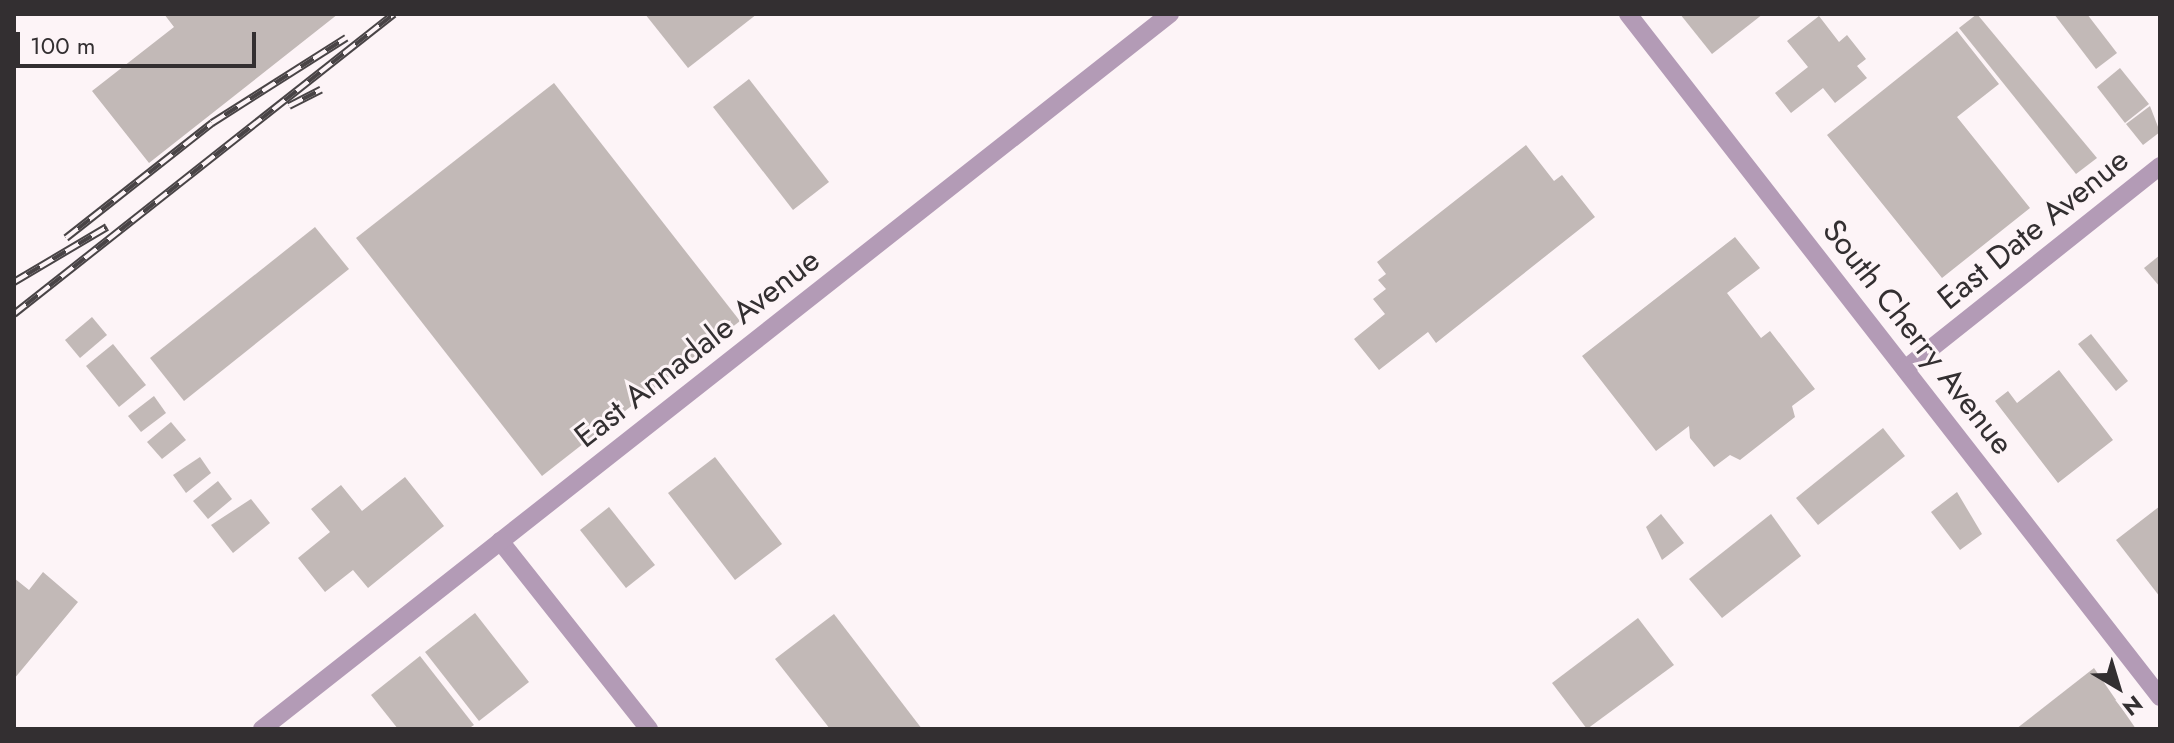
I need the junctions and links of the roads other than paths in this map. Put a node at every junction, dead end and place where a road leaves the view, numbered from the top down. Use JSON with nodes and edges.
{"nodes":[{"id":1,"x":1170,"y":14,"type":"edge"},
{"id":2,"x":1628,"y":14,"type":"edge"},
{"id":3,"x":2160,"y":166,"type":"edge"},
{"id":4,"x":1905,"y":369,"type":"junction"},
{"id":5,"x":500,"y":541,"type":"junction"},
{"id":6,"x":2160,"y":697,"type":"edge"},
{"id":7,"x":262,"y":729,"type":"edge"},
{"id":8,"x":649,"y":729,"type":"edge"}],
"edges":[{"from":1,"to":5,"type":"street","name":"East Annadale Avenue"},
{"from":2,"to":4,"type":"street","name":"South Cherry Avenue"},
{"from":3,"to":4,"type":"street","name":"East Date Avenue"},
{"from":4,"to":6,"type":"street","name":"South Cherry Avenue"},
{"from":5,"to":7,"type":"street","name":"East Annadale Avenue"},
{"from":5,"to":8,"type":"street"}]}
